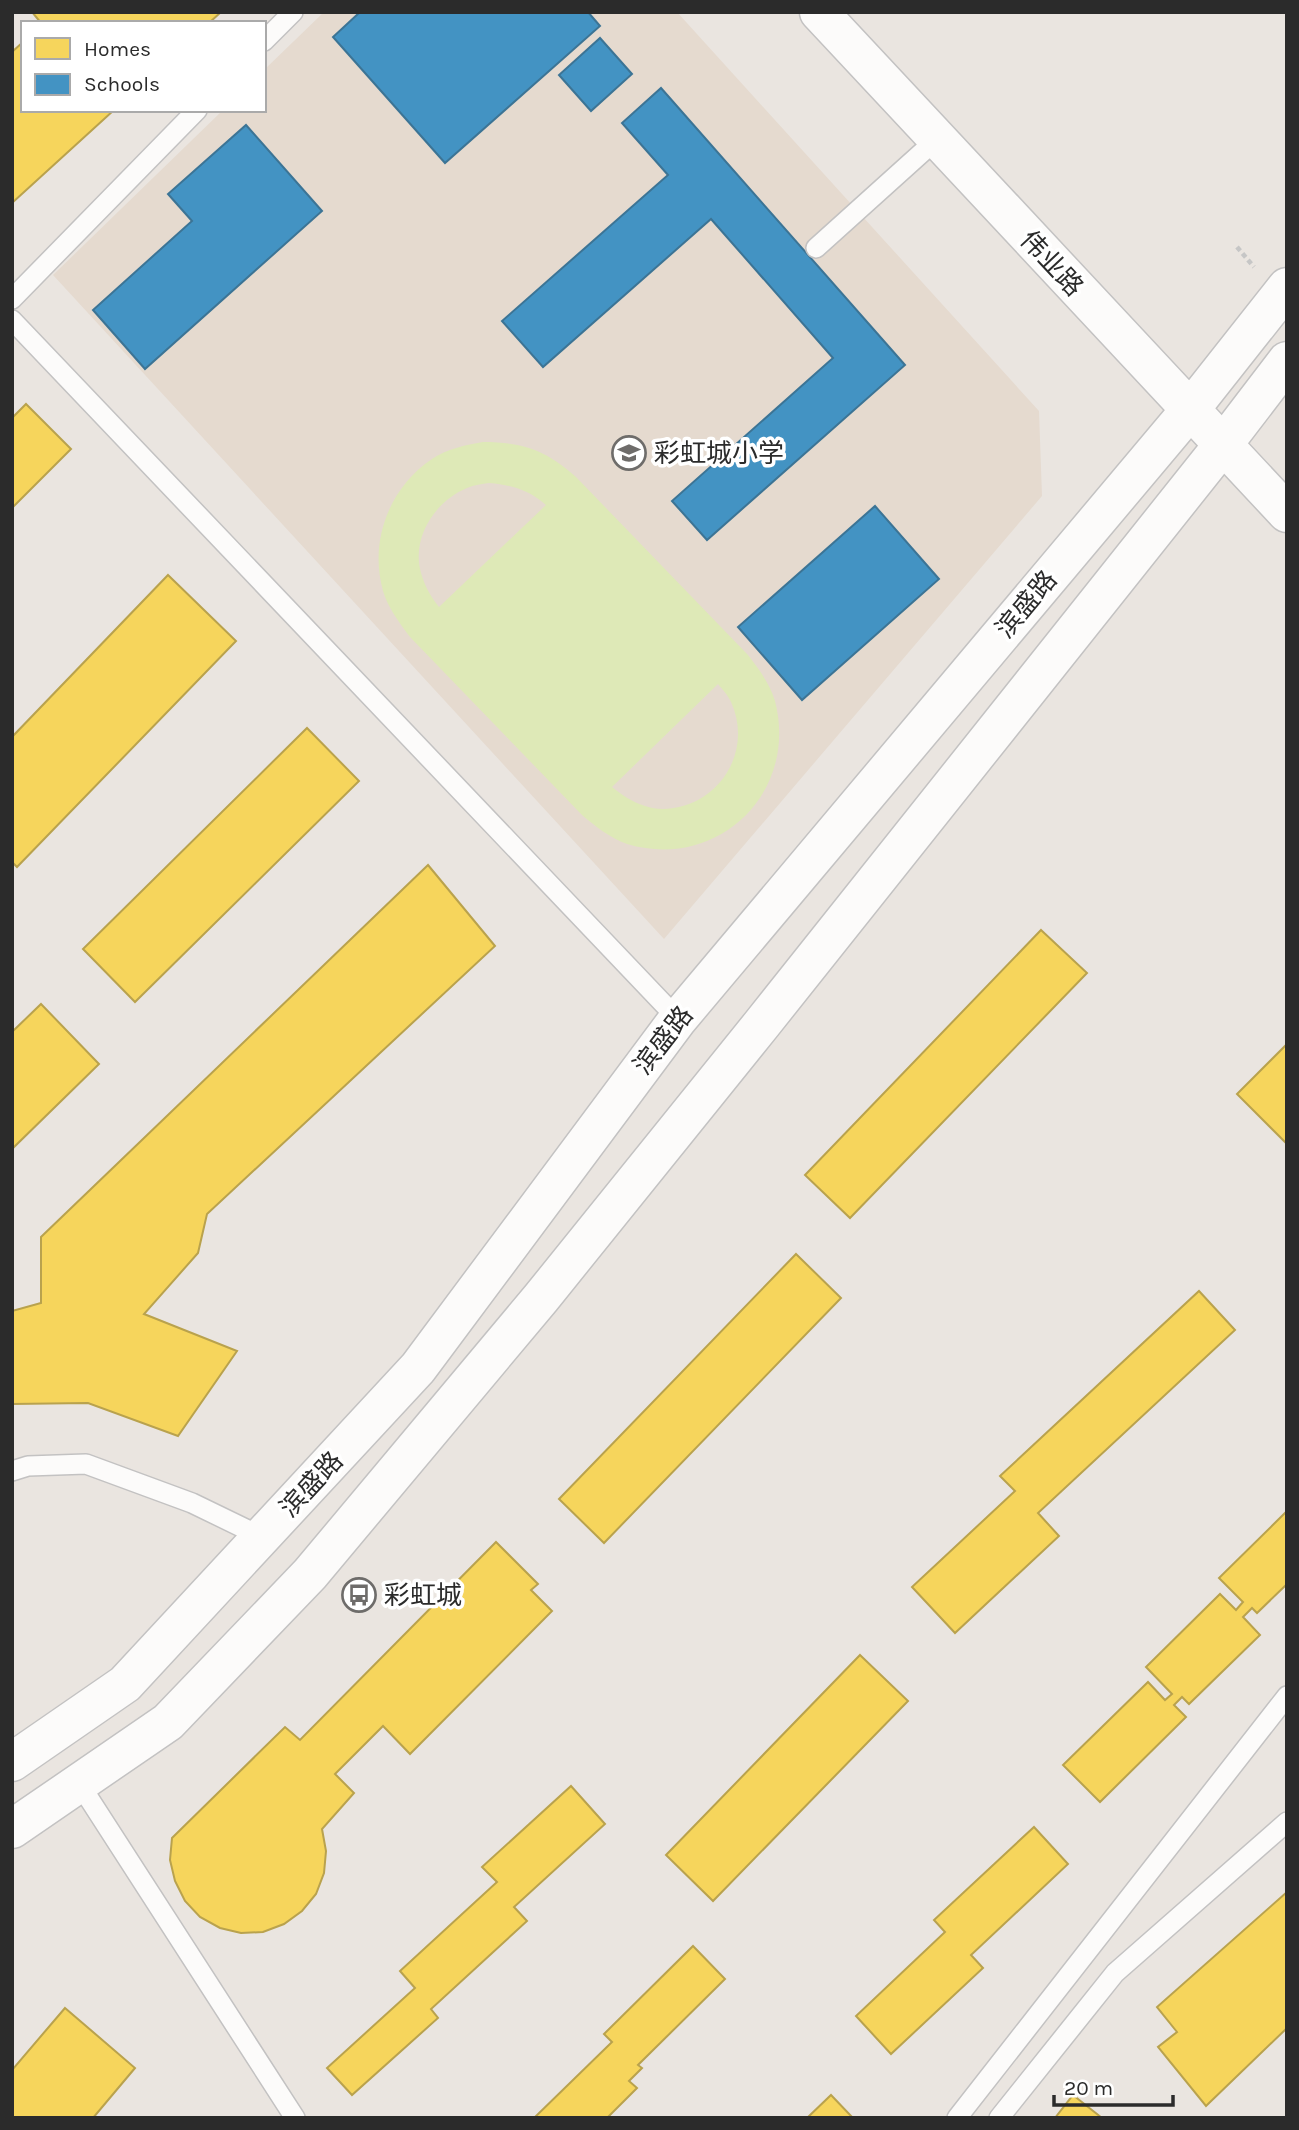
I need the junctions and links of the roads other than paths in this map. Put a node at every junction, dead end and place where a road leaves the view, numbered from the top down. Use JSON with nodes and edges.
{"nodes":[{"id":1,"x":293,"y":12,"type":"edge"},
{"id":2,"x":819,"y":12,"type":"edge"},
{"id":3,"x":266,"y":39,"type":"edge"},
{"id":4,"x":195,"y":112,"type":"edge"},
{"id":5,"x":937,"y":139,"type":"junction"},
{"id":6,"x":816,"y":248,"type":"dead end"},
{"id":7,"x":1287,"y":287,"type":"edge"},
{"id":8,"x":12,"y":299,"type":"edge"},
{"id":9,"x":12,"y":320,"type":"edge"},
{"id":10,"x":1287,"y":361,"type":"edge"},
{"id":11,"x":1189,"y":411,"type":"junction"},
{"id":12,"x":1222,"y":446,"type":"junction"},
{"id":13,"x":1287,"y":513,"type":"edge"},
{"id":14,"x":678,"y":1019,"type":"junction"},
{"id":15,"x":12,"y":1471,"type":"edge"},
{"id":16,"x":262,"y":1537,"type":"junction"},
{"id":17,"x":1287,"y":1696,"type":"edge"},
{"id":18,"x":12,"y":1762,"type":"edge"},
{"id":19,"x":79,"y":1783,"type":"junction"},
{"id":20,"x":1287,"y":1822,"type":"edge"},
{"id":21,"x":12,"y":1829,"type":"edge"},
{"id":22,"x":295,"y":2118,"type":"edge"},
{"id":23,"x":957,"y":2118,"type":"edge"},
{"id":24,"x":999,"y":2118,"type":"edge"}],
"edges":[{"from":1,"to":3,"type":"lane"},
{"from":2,"to":5,"type":"main road","name":"伟业路"},
{"from":4,"to":8,"type":"lane"},
{"from":5,"to":6,"type":"lane"},
{"from":5,"to":11,"type":"main road","name":"伟业路"},
{"from":7,"to":11,"type":"main road","name":"滨盛路"},
{"from":9,"to":14,"type":"lane"},
{"from":10,"to":12,"type":"main road","name":"滨盛路"},
{"from":11,"to":12,"type":"main road","name":"伟业路"},
{"from":11,"to":14,"type":"main road","name":"滨盛路"},
{"from":12,"to":13,"type":"main road","name":"伟业路"},
{"from":12,"to":19,"type":"main road","name":"滨盛路"},
{"from":14,"to":16,"type":"main road","name":"滨盛路"},
{"from":15,"to":16,"type":"lane"},
{"from":16,"to":18,"type":"main road","name":"滨盛路"},
{"from":17,"to":23,"type":"lane"},
{"from":19,"to":21,"type":"main road","name":"滨盛路"},
{"from":19,"to":22,"type":"lane"},
{"from":20,"to":24,"type":"lane"}]}
